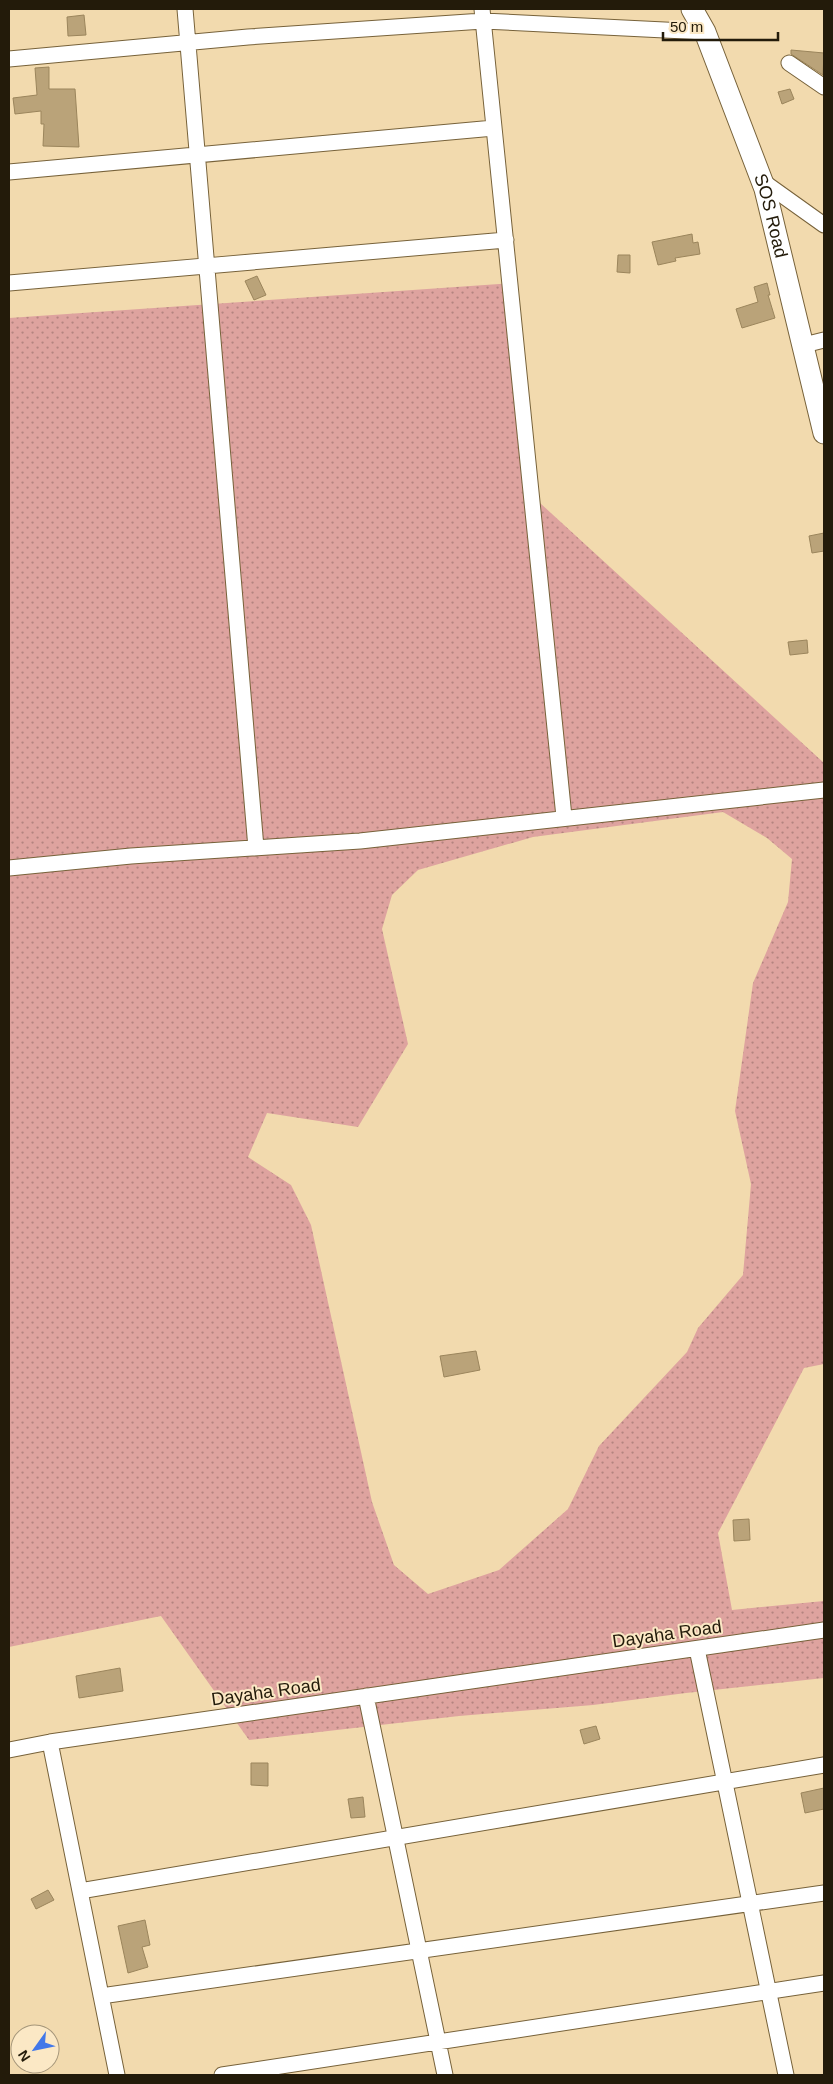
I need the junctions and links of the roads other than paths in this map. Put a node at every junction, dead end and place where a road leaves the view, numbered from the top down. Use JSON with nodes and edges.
{"nodes":[{"id":1,"x":185,"y":9,"type":"edge"},
{"id":2,"x":692,"y":9,"type":"edge"},
{"id":3,"x":483,"y":15,"type":"edge"},
{"id":4,"x":705,"y":32,"type":"junction"},
{"id":5,"x":188,"y":42,"type":"junction"},
{"id":6,"x":9,"y":59,"type":"edge"},
{"id":7,"x":789,"y":63,"type":"dead end"},
{"id":8,"x":824,"y":87,"type":"edge"},
{"id":9,"x":494,"y":128,"type":"junction"},
{"id":10,"x":197,"y":154,"type":"junction"},
{"id":11,"x":9,"y":172,"type":"edge"},
{"id":12,"x":761,"y":180,"type":"junction"},
{"id":13,"x":824,"y":225,"type":"edge"},
{"id":14,"x":506,"y":240,"type":"junction"},
{"id":15,"x":206,"y":266,"type":"junction"},
{"id":16,"x":9,"y":283,"type":"edge"},
{"id":17,"x":824,"y":340,"type":"edge"},
{"id":18,"x":804,"y":345,"type":"junction"},
{"id":19,"x":824,"y":433,"type":"edge"},
{"id":20,"x":824,"y":790,"type":"edge"},
{"id":21,"x":564,"y":818,"type":"junction"},
{"id":22,"x":256,"y":848,"type":"junction"},
{"id":23,"x":9,"y":868,"type":"edge"},
{"id":24,"x":824,"y":1630,"type":"edge"},
{"id":25,"x":697,"y":1649,"type":"junction"},
{"id":26,"x":366,"y":1696,"type":"junction"},
{"id":27,"x":50,"y":1742,"type":"junction"},
{"id":28,"x":9,"y":1750,"type":"edge"},
{"id":29,"x":824,"y":1765,"type":"edge"},
{"id":30,"x":395,"y":1837,"type":"junction"},
{"id":31,"x":80,"y":1891,"type":"junction"},
{"id":32,"x":824,"y":1893,"type":"edge"},
{"id":33,"x":751,"y":1904,"type":"junction"},
{"id":34,"x":419,"y":1951,"type":"junction"},
{"id":35,"x":824,"y":1983,"type":"edge"},
{"id":36,"x":769,"y":1992,"type":"junction"},
{"id":37,"x":101,"y":1996,"type":"junction"},
{"id":38,"x":438,"y":2042,"type":"junction"},
{"id":39,"x":117,"y":2075,"type":"edge"},
{"id":40,"x":222,"y":2075,"type":"edge"},
{"id":41,"x":445,"y":2075,"type":"edge"},
{"id":42,"x":786,"y":2075,"type":"edge"}],
"edges":[{"from":1,"to":5,"type":"street"},
{"from":2,"to":4,"type":"street","name":"SOS Road"},
{"from":3,"to":4,"type":"street"},
{"from":3,"to":5,"type":"street"},
{"from":3,"to":9,"type":"street"},
{"from":4,"to":12,"type":"street","name":"SOS Road"},
{"from":5,"to":6,"type":"street"},
{"from":5,"to":10,"type":"street"},
{"from":7,"to":8,"type":"street"},
{"from":9,"to":10,"type":"street"},
{"from":9,"to":14,"type":"street"},
{"from":10,"to":11,"type":"street"},
{"from":10,"to":15,"type":"street"},
{"from":12,"to":13,"type":"street"},
{"from":12,"to":18,"type":"street","name":"SOS Road"},
{"from":14,"to":15,"type":"street"},
{"from":14,"to":21,"type":"street"},
{"from":15,"to":16,"type":"street"},
{"from":15,"to":22,"type":"street"},
{"from":17,"to":18,"type":"street"},
{"from":18,"to":19,"type":"street","name":"SOS Road"},
{"from":20,"to":21,"type":"street"},
{"from":21,"to":22,"type":"street"},
{"from":22,"to":23,"type":"street"},
{"from":24,"to":25,"type":"street","name":"Dayaha Road"},
{"from":25,"to":26,"type":"street","name":"Dayaha Road"},
{"from":25,"to":33,"type":"street"},
{"from":26,"to":27,"type":"street","name":"Dayaha Road"},
{"from":26,"to":30,"type":"street"},
{"from":27,"to":28,"type":"street","name":"Dayaha Road"},
{"from":27,"to":31,"type":"street"},
{"from":29,"to":30,"type":"street"},
{"from":30,"to":31,"type":"street"},
{"from":30,"to":34,"type":"street"},
{"from":31,"to":37,"type":"street"},
{"from":32,"to":33,"type":"street"},
{"from":33,"to":34,"type":"street"},
{"from":33,"to":36,"type":"street"},
{"from":34,"to":37,"type":"street"},
{"from":34,"to":38,"type":"street"},
{"from":35,"to":36,"type":"street"},
{"from":36,"to":38,"type":"street"},
{"from":36,"to":42,"type":"street"},
{"from":37,"to":39,"type":"street"},
{"from":38,"to":40,"type":"street"},
{"from":38,"to":41,"type":"street"}]}
